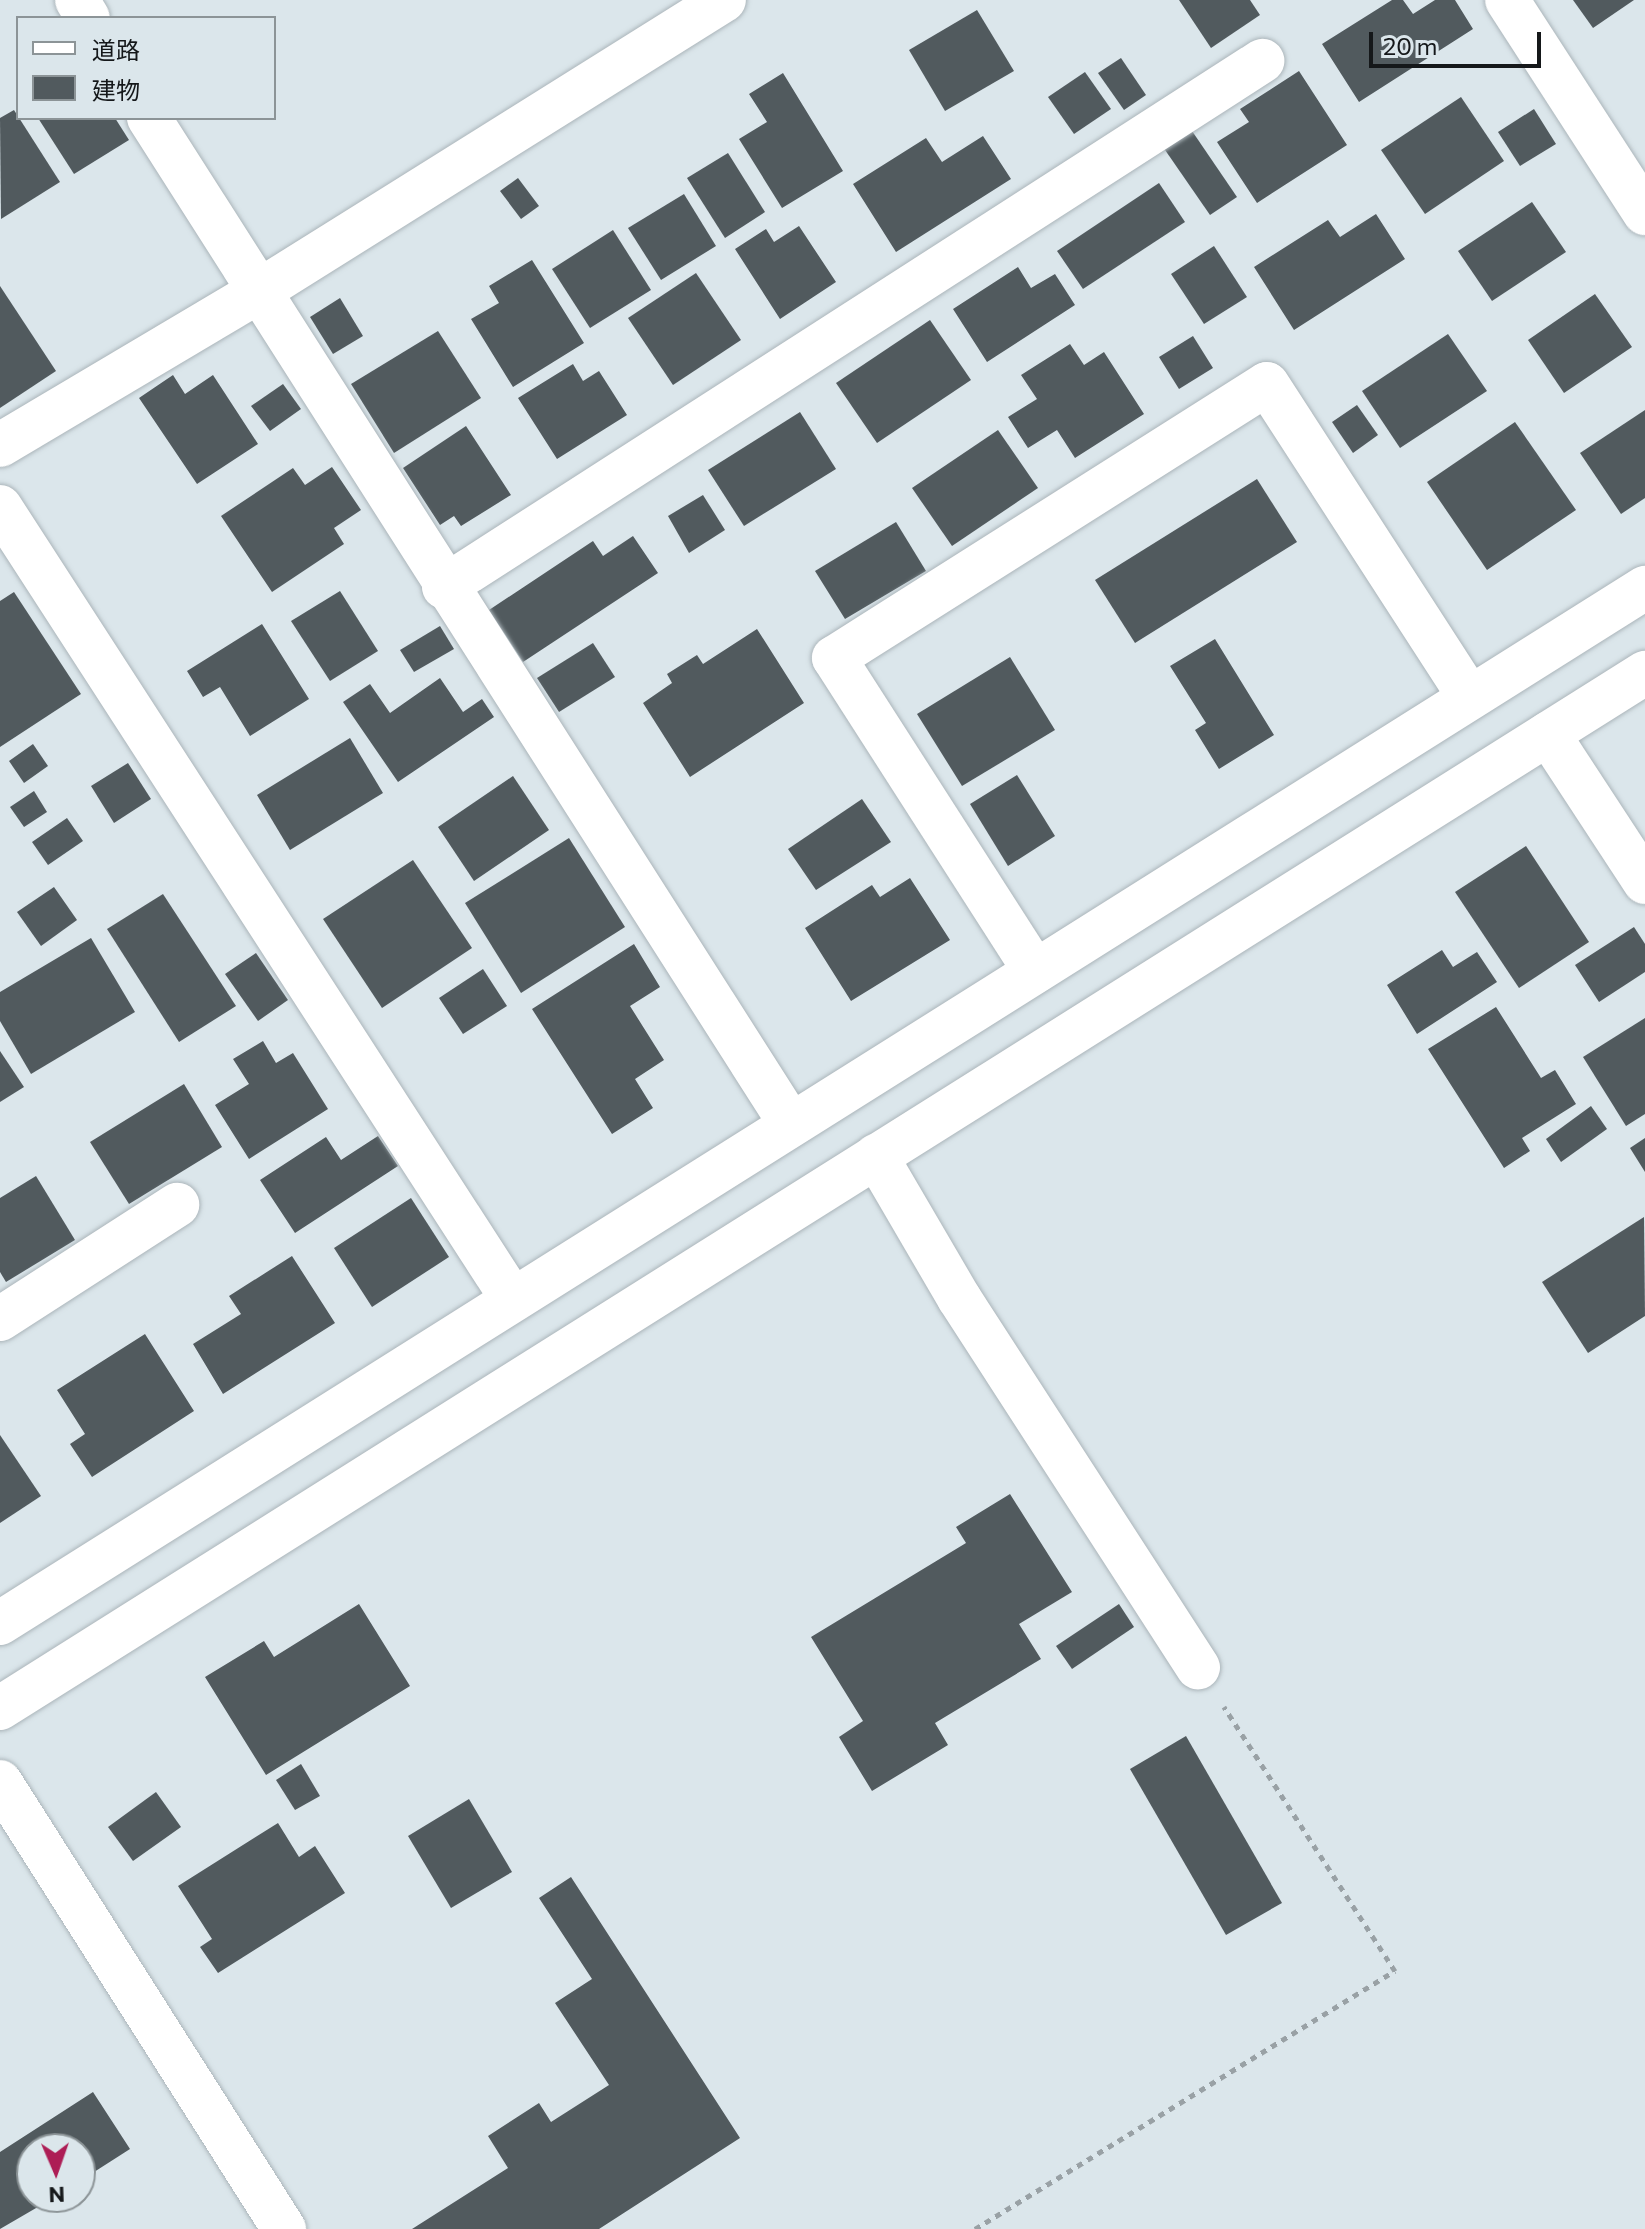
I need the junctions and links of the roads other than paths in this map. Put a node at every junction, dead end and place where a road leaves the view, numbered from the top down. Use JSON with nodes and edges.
{"nodes":[{"id":1,"x":724,"y":0,"type":"edge"},
{"id":2,"x":1507,"y":0,"type":"edge"},
{"id":3,"x":1262,"y":61,"type":"dead end"},
{"id":4,"x":150,"y":120,"type":"edge"},
{"id":5,"x":1645,"y":213,"type":"edge"},
{"id":6,"x":256,"y":293,"type":"junction"},
{"id":7,"x":0,"y":445,"type":"edge"},
{"id":8,"x":0,"y":507,"type":"edge"},
{"id":9,"x":444,"y":587,"type":"junction"},
{"id":10,"x":1645,"y":588,"type":"edge"},
{"id":11,"x":1645,"y":673,"type":"edge"},
{"id":12,"x":1469,"y":696,"type":"junction"},
{"id":13,"x":1548,"y":734,"type":"junction"},
{"id":14,"x":1645,"y":882,"type":"edge"},
{"id":15,"x":1035,"y":971,"type":"junction"},
{"id":16,"x":790,"y":1123,"type":"junction"},
{"id":17,"x":876,"y":1156,"type":"junction"},
{"id":18,"x":177,"y":1205,"type":"dead end"},
{"id":19,"x":513,"y":1300,"type":"junction"},
{"id":20,"x":0,"y":1319,"type":"edge"},
{"id":21,"x":0,"y":1623,"type":"edge"},
{"id":22,"x":1198,"y":1667,"type":"road end"},
{"id":23,"x":0,"y":1708,"type":"edge"},
{"id":24,"x":0,"y":1782,"type":"edge"},
{"id":25,"x":284,"y":2229,"type":"edge"}],
"edges":[{"from":1,"to":6,"type":"street"},
{"from":2,"to":5,"type":"street"},
{"from":3,"to":9,"type":"street"},
{"from":4,"to":6,"type":"street"},
{"from":6,"to":7,"type":"street"},
{"from":6,"to":9,"type":"street"},
{"from":8,"to":19,"type":"street"},
{"from":9,"to":16,"type":"street"},
{"from":10,"to":12,"type":"street"},
{"from":11,"to":13,"type":"street"},
{"from":12,"to":15,"type":"street"},
{"from":12,"to":15,"type":"street"},
{"from":13,"to":14,"type":"street"},
{"from":13,"to":17,"type":"street"},
{"from":15,"to":16,"type":"street"},
{"from":16,"to":19,"type":"street"},
{"from":17,"to":22,"type":"street"},
{"from":17,"to":23,"type":"street"},
{"from":18,"to":20,"type":"street"},
{"from":19,"to":21,"type":"street"},
{"from":24,"to":25,"type":"street"}]}
